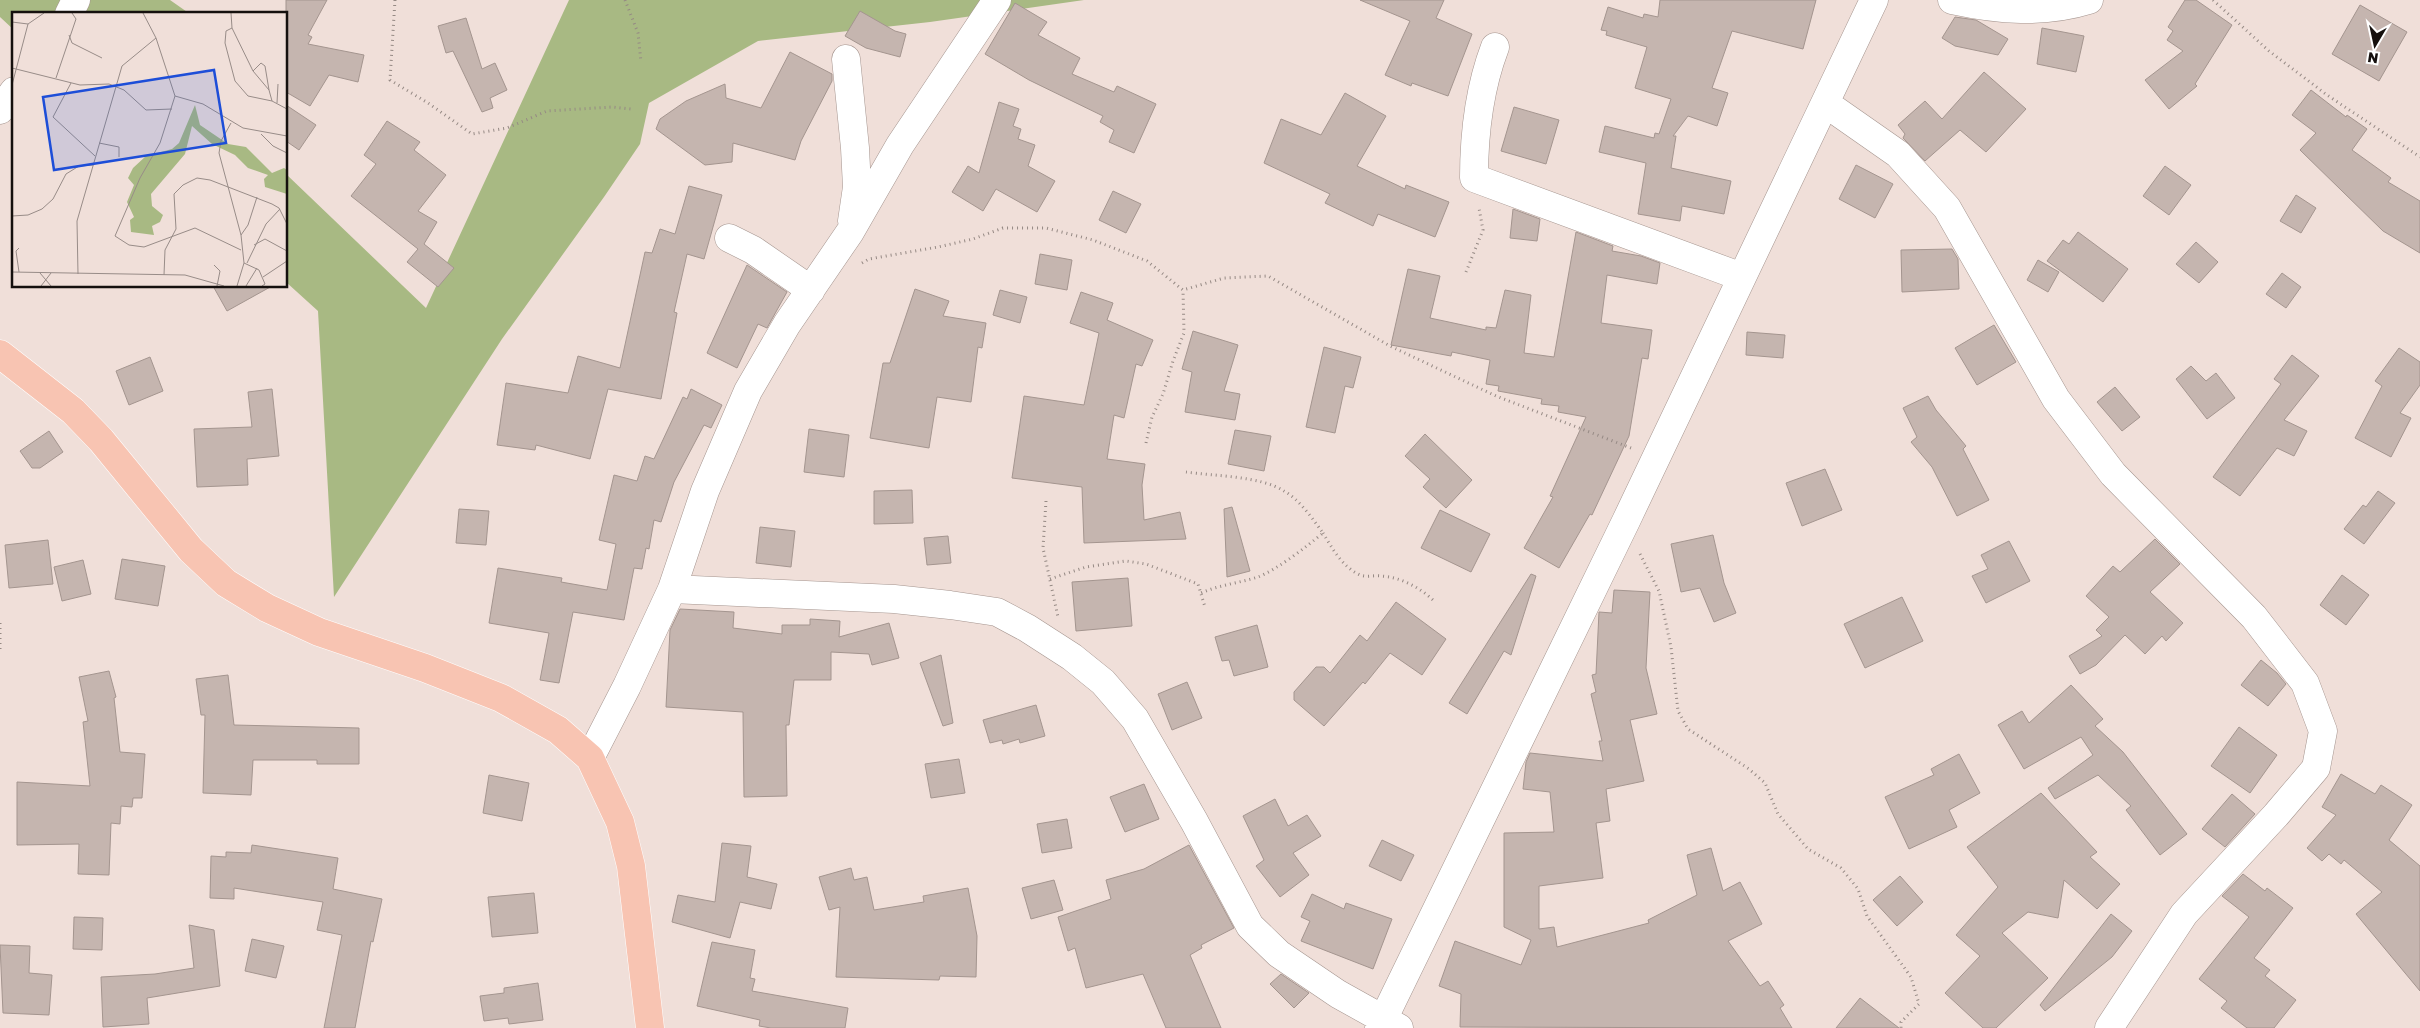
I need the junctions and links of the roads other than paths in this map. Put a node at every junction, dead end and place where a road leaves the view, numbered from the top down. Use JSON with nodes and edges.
{"nodes":[{"id":1,"x":76,"y":0,"type":"edge"},
{"id":2,"x":997,"y":0,"type":"edge"},
{"id":3,"x":1874,"y":0,"type":"edge"},
{"id":4,"x":1952,"y":0,"type":"edge"},
{"id":5,"x":2089,"y":0,"type":"edge"},
{"id":6,"x":70,"y":12,"type":"edge"},
{"id":7,"x":1495,"y":47,"type":"dead end"},
{"id":8,"x":846,"y":59,"type":"dead end"},
{"id":9,"x":12,"y":94,"type":"edge"},
{"id":10,"x":1824,"y":103,"type":"junction"},
{"id":11,"x":0,"y":110,"type":"edge"},
{"id":12,"x":850,"y":232,"type":"junction"},
{"id":13,"x":729,"y":238,"type":"dead end"},
{"id":14,"x":1742,"y":276,"type":"junction"},
{"id":15,"x":811,"y":290,"type":"junction"},
{"id":16,"x":0,"y":354,"type":"edge"},
{"id":17,"x":672,"y":589,"type":"junction"},
{"id":18,"x":590,"y":758,"type":"junction"},
{"id":19,"x":1387,"y":1026,"type":"edge"},
{"id":20,"x":650,"y":1028,"type":"edge"},
{"id":21,"x":2109,"y":1028,"type":"edge"}],
"edges":[{"from":1,"to":6,"type":"street"},
{"from":2,"to":12,"type":"street"},
{"from":3,"to":10,"type":"street"},
{"from":4,"to":5,"type":"street"},
{"from":7,"to":14,"type":"street"},
{"from":8,"to":12,"type":"street"},
{"from":9,"to":11,"type":"street"},
{"from":10,"to":14,"type":"street"},
{"from":10,"to":21,"type":"street"},
{"from":12,"to":15,"type":"street"},
{"from":13,"to":15,"type":"street"},
{"from":14,"to":19,"type":"street"},
{"from":15,"to":17,"type":"street"},
{"from":16,"to":18,"type":"main road"},
{"from":17,"to":18,"type":"street"},
{"from":17,"to":19,"type":"street"},
{"from":18,"to":20,"type":"main road"}]}
